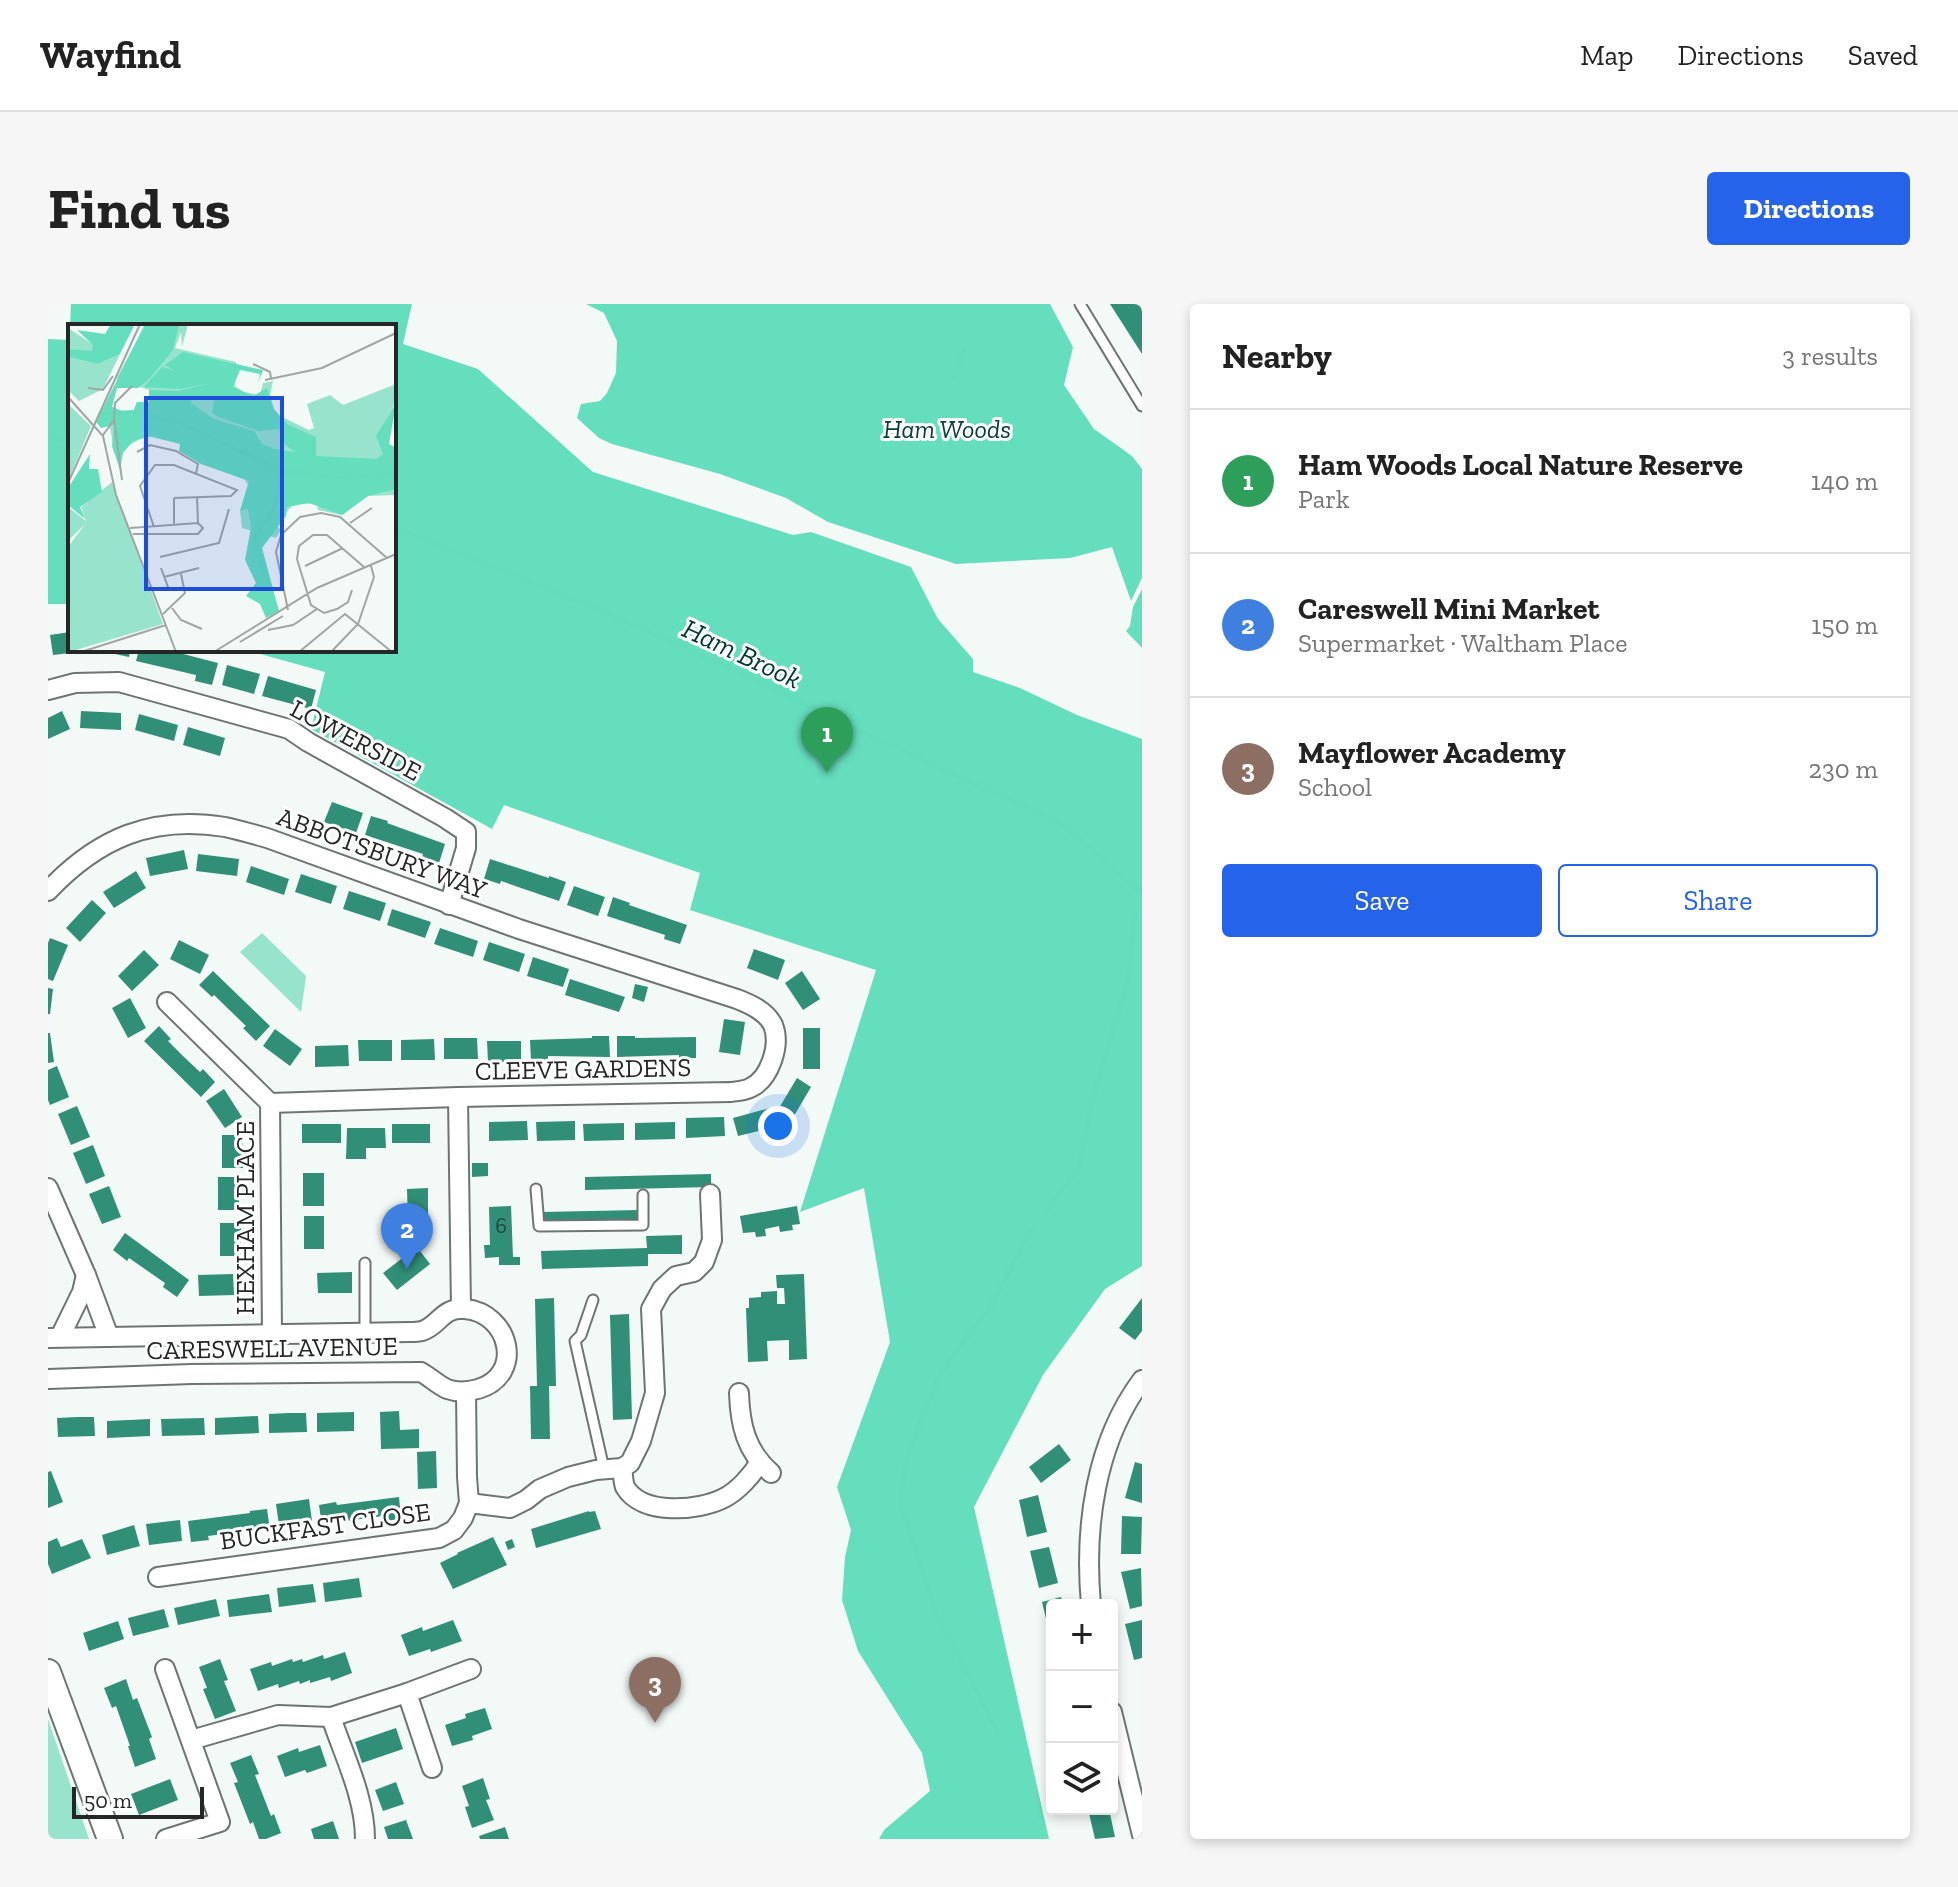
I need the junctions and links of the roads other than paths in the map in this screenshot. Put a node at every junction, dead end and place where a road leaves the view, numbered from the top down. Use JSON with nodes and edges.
{"nodes":[{"id":1,"x":1080,"y":304,"type":"edge"},
{"id":2,"x":1142,"y":406,"type":"edge"},
{"id":3,"x":48,"y":690,"type":"edge"},
{"id":4,"x":48,"y":891,"type":"edge"},
{"id":5,"x":449,"y":905,"type":"junction"},
{"id":6,"x":710,"y":989,"type":"joint"},
{"id":7,"x":167,"y":1002,"type":"dead end"},
{"id":8,"x":458,"y":1097,"type":"junction"},
{"id":9,"x":270,"y":1103,"type":"junction"},
{"id":10,"x":48,"y":1188,"type":"edge"},
{"id":11,"x":536,"y":1189,"type":"dead end"},
{"id":12,"x":710,"y":1194,"type":"dead end"},
{"id":13,"x":643,"y":1195,"type":"dead end"},
{"id":14,"x":365,"y":1263,"type":"dead end"},
{"id":15,"x":86,"y":1275,"type":"junction"},
{"id":16,"x":593,"y":1300,"type":"dead end"},
{"id":17,"x":461,"y":1309,"type":"junction"},
{"id":18,"x":365,"y":1332,"type":"junction"},
{"id":19,"x":272,"y":1333,"type":"junction"},
{"id":20,"x":109,"y":1337,"type":"junction"},
{"id":21,"x":54,"y":1338,"type":"edge"},
{"id":22,"x":48,"y":1379,"type":"edge"},
{"id":23,"x":1142,"y":1380,"type":"edge"},
{"id":24,"x":466,"y":1392,"type":"junction"},
{"id":25,"x":739,"y":1393,"type":"dead end"},
{"id":26,"x":613,"y":1468,"type":"junction"},
{"id":27,"x":469,"y":1503,"type":"junction"},
{"id":28,"x":158,"y":1577,"type":"dead end"},
{"id":29,"x":1091,"y":1599,"type":"edge"},
{"id":30,"x":165,"y":1669,"type":"dead end"},
{"id":31,"x":471,"y":1669,"type":"dead end"},
{"id":32,"x":48,"y":1672,"type":"edge"},
{"id":33,"x":407,"y":1693,"type":"junction"},
{"id":34,"x":331,"y":1717,"type":"junction"},
{"id":35,"x":1118,"y":1737,"type":"edge"},
{"id":36,"x":191,"y":1740,"type":"junction"},
{"id":37,"x":432,"y":1768,"type":"dead end"},
{"id":38,"x":223,"y":1831,"type":"edge"},
{"id":39,"x":1142,"y":1835,"type":"edge"},
{"id":40,"x":110,"y":1839,"type":"edge"},
{"id":41,"x":166,"y":1839,"type":"edge"},
{"id":42,"x":365,"y":1839,"type":"edge"}],
"edges":[{"from":1,"to":2,"type":"lane"},
{"from":3,"to":5,"type":"street","name":"LOWERSIDE"},
{"from":4,"to":5,"type":"street","name":"ABBOTSBURY WAY"},
{"from":5,"to":6,"type":"street","name":"ABBOTSBURY WAY"},
{"from":6,"to":8,"type":"street","name":"CLEEVE GARDENS"},
{"from":7,"to":9,"type":"street"},
{"from":8,"to":9,"type":"street","name":"CLEEVE GARDENS"},
{"from":8,"to":17,"type":"street"},
{"from":9,"to":19,"type":"street","name":"HEXHAM PLACE"},
{"from":10,"to":15,"type":"street"},
{"from":11,"to":13,"type":"lane"},
{"from":12,"to":26,"type":"street"},
{"from":14,"to":18,"type":"lane"},
{"from":15,"to":20,"type":"street"},
{"from":15,"to":21,"type":"street"},
{"from":16,"to":26,"type":"lane"},
{"from":17,"to":18,"type":"street","name":"CARESWELL AVENUE"},
{"from":17,"to":24,"type":"street"},
{"from":18,"to":19,"type":"street","name":"CARESWELL AVENUE"},
{"from":19,"to":20,"type":"street","name":"CARESWELL AVENUE"},
{"from":20,"to":21,"type":"street","name":"CARESWELL AVENUE"},
{"from":22,"to":24,"type":"street","name":"CARESWELL AVENUE"},
{"from":23,"to":29,"type":"street"},
{"from":24,"to":27,"type":"street"},
{"from":25,"to":26,"type":"street"},
{"from":26,"to":27,"type":"street"},
{"from":27,"to":28,"type":"street","name":"BUCKFAST CLOSE"},
{"from":30,"to":36,"type":"street"},
{"from":31,"to":33,"type":"street"},
{"from":32,"to":40,"type":"street"},
{"from":33,"to":34,"type":"street"},
{"from":33,"to":37,"type":"street"},
{"from":34,"to":36,"type":"street"},
{"from":34,"to":42,"type":"street"},
{"from":35,"to":39,"type":"street"},
{"from":36,"to":38,"type":"street"},
{"from":38,"to":41,"type":"street"}]}
